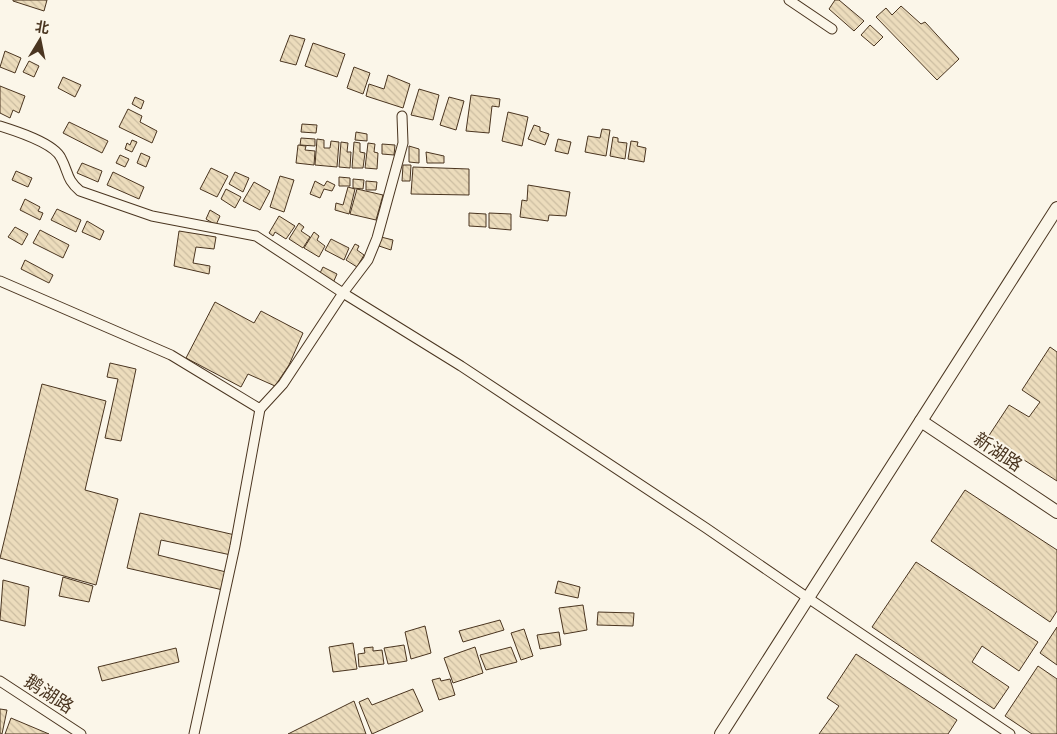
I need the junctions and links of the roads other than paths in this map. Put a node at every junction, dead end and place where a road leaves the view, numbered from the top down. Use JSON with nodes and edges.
{"nodes":[{"id":1,"x":790,"y":0,"type":"edge"},
{"id":2,"x":832,"y":29,"type":"dead end"},
{"id":3,"x":402,"y":116,"type":"dead end"},
{"id":4,"x":0,"y":126,"type":"edge"},
{"id":5,"x":1057,"y":208,"type":"edge"},
{"id":6,"x":0,"y":281,"type":"edge"},
{"id":7,"x":343,"y":293,"type":"junction"},
{"id":8,"x":260,"y":409,"type":"junction"},
{"id":9,"x":921,"y":422,"type":"junction"},
{"id":10,"x":1057,"y":512,"type":"edge"},
{"id":11,"x":808,"y":598,"type":"junction"},
{"id":12,"x":0,"y":681,"type":"edge"},
{"id":13,"x":80,"y":734,"type":"edge"},
{"id":14,"x":194,"y":734,"type":"edge"},
{"id":15,"x":721,"y":734,"type":"edge"},
{"id":16,"x":1010,"y":734,"type":"edge"}],
"edges":[{"from":1,"to":2,"type":"street"},
{"from":3,"to":7,"type":"street"},
{"from":4,"to":7,"type":"street"},
{"from":5,"to":9,"type":"street"},
{"from":6,"to":8,"type":"street"},
{"from":7,"to":8,"type":"street"},
{"from":7,"to":11,"type":"street"},
{"from":8,"to":14,"type":"street"},
{"from":9,"to":10,"type":"street","name":"新湖路"},
{"from":9,"to":11,"type":"street"},
{"from":11,"to":15,"type":"street"},
{"from":11,"to":16,"type":"street"},
{"from":12,"to":13,"type":"street","name":"鹅湖路"}]}
